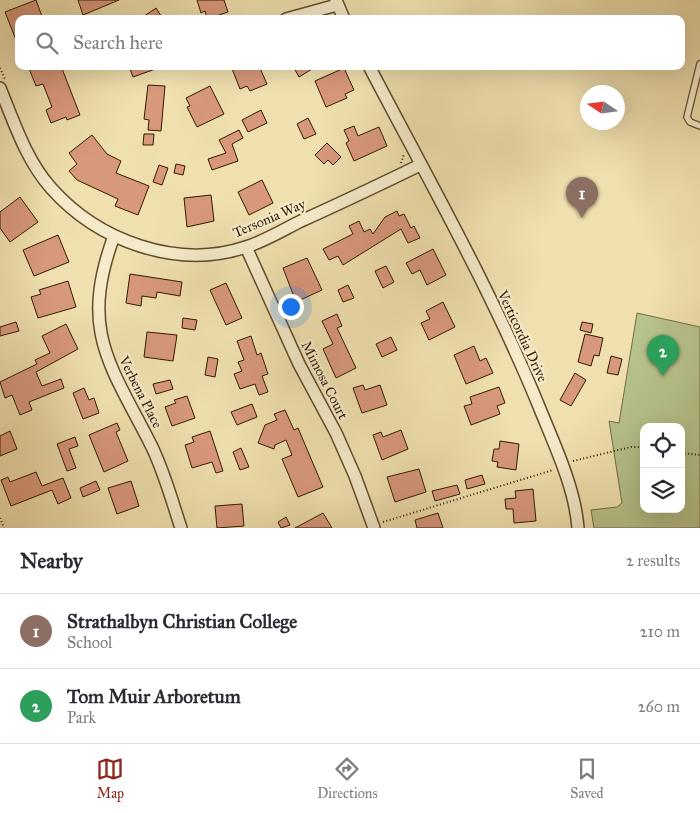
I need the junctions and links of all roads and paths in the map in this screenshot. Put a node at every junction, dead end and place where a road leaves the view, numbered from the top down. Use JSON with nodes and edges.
{"nodes":[{"id":1,"x":337,"y":3,"type":"edge"},
{"id":2,"x":299,"y":15,"type":"edge"},
{"id":3,"x":342,"y":15,"type":"edge"},
{"id":4,"x":700,"y":64,"type":"edge"},
{"id":5,"x":0,"y":68,"type":"edge"},
{"id":6,"x":371,"y":70,"type":"edge"},
{"id":7,"x":4,"y":86,"type":"edge"},
{"id":8,"x":700,"y":126,"type":"edge"},
{"id":9,"x":403,"y":149,"type":"dead end"},
{"id":10,"x":420,"y":165,"type":"junction"},
{"id":11,"x":397,"y":168,"type":"dead end"},
{"id":12,"x":114,"y":236,"type":"junction"},
{"id":13,"x":246,"y":247,"type":"junction"},
{"id":14,"x":640,"y":447,"type":"edge"},
{"id":15,"x":685,"y":453,"type":"edge"},
{"id":16,"x":700,"y":455,"type":"edge"},
{"id":17,"x":568,"y":462,"type":"dead end"},
{"id":18,"x":556,"y":469,"type":"dead end"},
{"id":19,"x":0,"y":518,"type":"edge"},
{"id":20,"x":377,"y":525,"type":"edge"},
{"id":21,"x":4,"y":528,"type":"edge"},
{"id":22,"x":181,"y":528,"type":"edge"},
{"id":23,"x":578,"y":528,"type":"edge"}],
"edges":[{"from":1,"to":2,"type":"street"},
{"from":1,"to":3,"type":"street"},
{"from":4,"to":8,"type":"lane"},
{"from":5,"to":7,"type":"path"},
{"from":6,"to":10,"type":"street"},
{"from":7,"to":12,"type":"street","name":"Tersonia Way"},
{"from":9,"to":11,"type":"path"},
{"from":10,"to":13,"type":"street","name":"Tersonia Way"},
{"from":10,"to":23,"type":"street","name":"Verticordia Drive"},
{"from":12,"to":13,"type":"street","name":"Tersonia Way"},
{"from":12,"to":22,"type":"street","name":"Verbena Place"},
{"from":13,"to":20,"type":"street","name":"Mimosa Court"},
{"from":14,"to":17,"type":"path"},
{"from":15,"to":16,"type":"path"},
{"from":18,"to":20,"type":"path"},
{"from":19,"to":21,"type":"path"}]}
